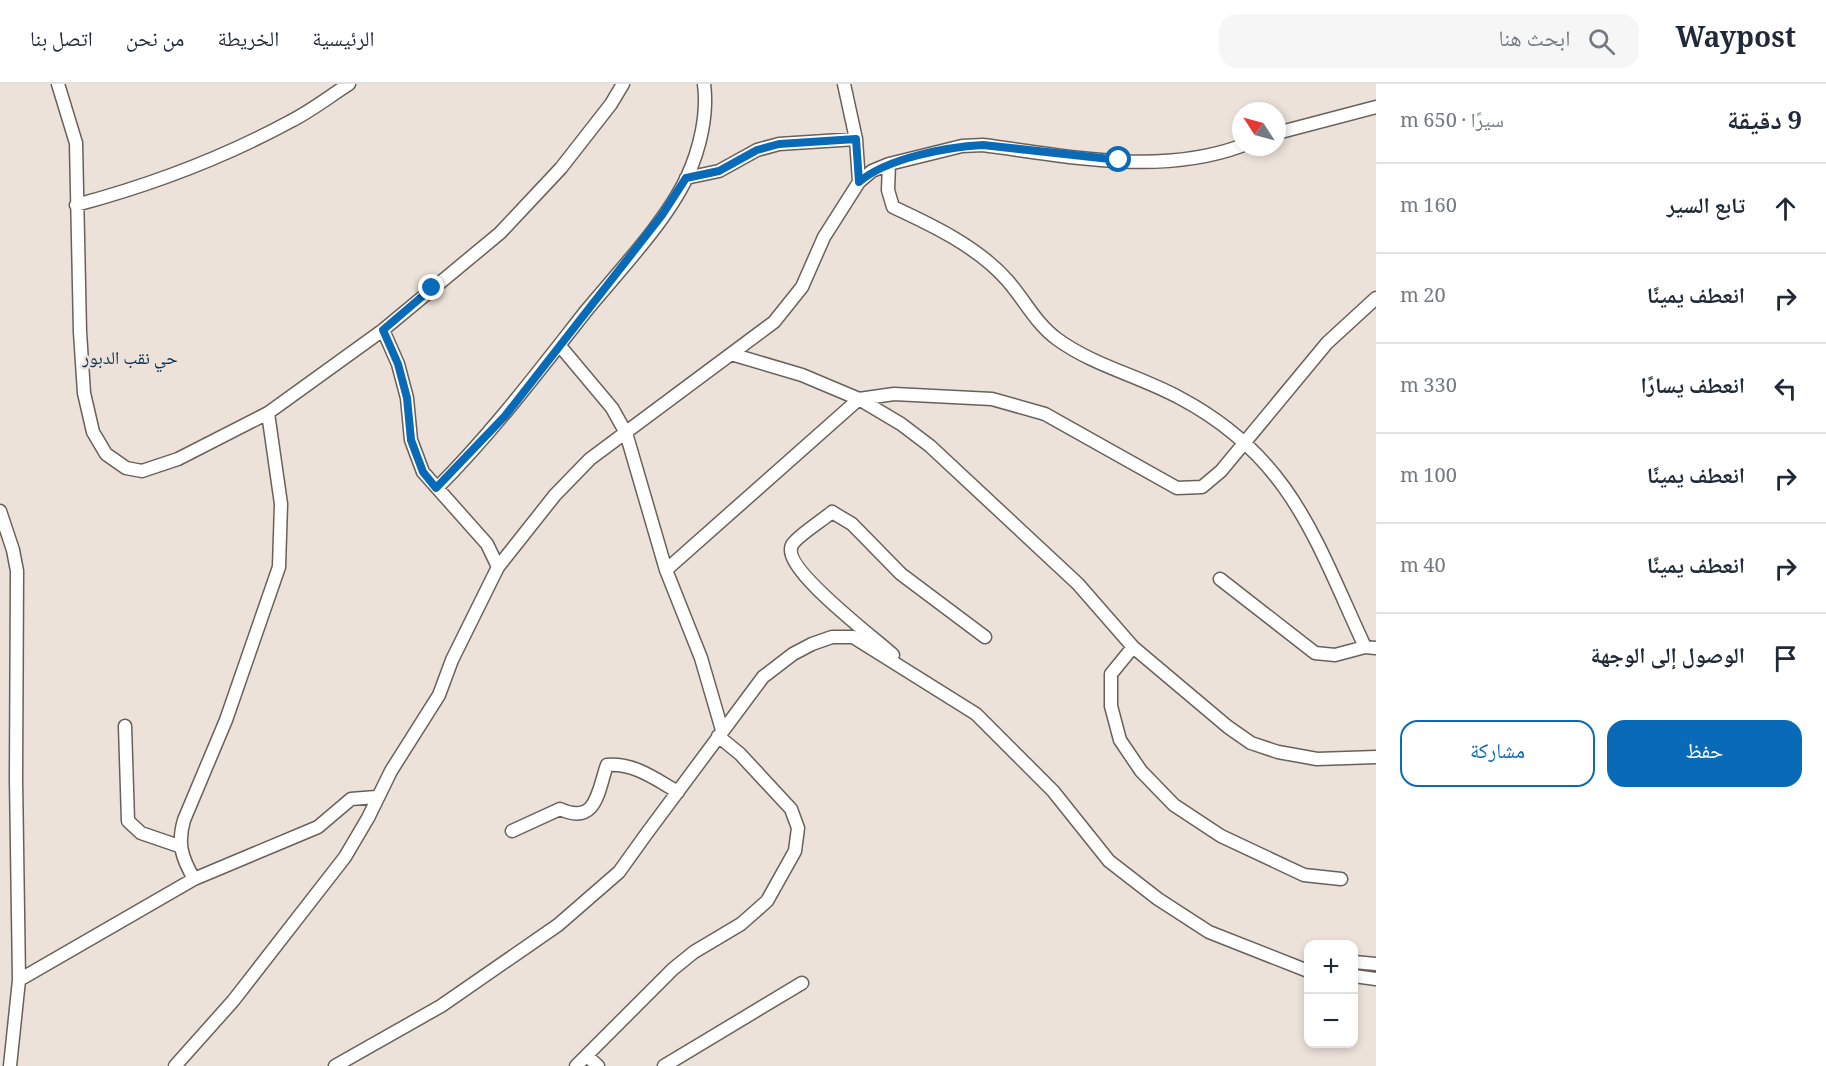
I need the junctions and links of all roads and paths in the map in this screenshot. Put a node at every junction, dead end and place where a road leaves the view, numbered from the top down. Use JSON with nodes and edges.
{"nodes":[{"id":1,"x":58,"y":84,"type":"edge"},
{"id":2,"x":349,"y":84,"type":"edge"},
{"id":3,"x":623,"y":84,"type":"edge"},
{"id":4,"x":704,"y":84,"type":"edge"},
{"id":5,"x":844,"y":84,"type":"edge"},
{"id":6,"x":1376,"y":107,"type":"edge"},
{"id":7,"x":1286,"y":131,"type":"edge"},
{"id":8,"x":856,"y":139,"type":"junction"},
{"id":9,"x":1232,"y":148,"type":"edge"},
{"id":10,"x":889,"y":165,"type":"junction"},
{"id":11,"x":686,"y":178,"type":"junction"},
{"id":12,"x":859,"y":182,"type":"junction"},
{"id":13,"x":76,"y":206,"type":"junction"},
{"id":14,"x":1376,"y":298,"type":"edge"},
{"id":15,"x":383,"y":330,"type":"junction"},
{"id":16,"x":560,"y":346,"type":"junction"},
{"id":17,"x":731,"y":354,"type":"junction"},
{"id":18,"x":859,"y":399,"type":"junction"},
{"id":19,"x":268,"y":413,"type":"junction"},
{"id":20,"x":626,"y":433,"type":"junction"},
{"id":21,"x":1247,"y":442,"type":"junction"},
{"id":22,"x":436,"y":488,"type":"junction"},
{"id":23,"x":0,"y":511,"type":"edge"},
{"id":24,"x":0,"y":545,"type":"edge"},
{"id":25,"x":13,"y":550,"type":"junction"},
{"id":26,"x":498,"y":567,"type":"junction"},
{"id":27,"x":666,"y":570,"type":"junction"},
{"id":28,"x":1220,"y":579,"type":"dead end"},
{"id":29,"x":985,"y":637,"type":"dead end"},
{"id":30,"x":1133,"y":647,"type":"junction"},
{"id":31,"x":1370,"y":647,"type":"edge"},
{"id":32,"x":909,"y":670,"type":"junction"},
{"id":33,"x":125,"y":726,"type":"dead end"},
{"id":34,"x":720,"y":733,"type":"junction"},
{"id":35,"x":1376,"y":757,"type":"edge"},
{"id":36,"x":678,"y":792,"type":"junction"},
{"id":37,"x":376,"y":797,"type":"junction"},
{"id":38,"x":512,"y":831,"type":"dead end"},
{"id":39,"x":179,"y":846,"type":"junction"},
{"id":40,"x":194,"y":879,"type":"junction"},
{"id":41,"x":1341,"y":879,"type":"dead end"},
{"id":42,"x":1358,"y":962,"type":"edge"},
{"id":43,"x":1376,"y":964,"type":"edge"},
{"id":44,"x":1304,"y":969,"type":"edge"},
{"id":45,"x":1358,"y":977,"type":"edge"},
{"id":46,"x":1376,"y":979,"type":"edge"},
{"id":47,"x":19,"y":980,"type":"junction"},
{"id":48,"x":802,"y":983,"type":"dead end"},
{"id":49,"x":588,"y":1056,"type":"junction"},
{"id":50,"x":10,"y":1066,"type":"edge"},
{"id":51,"x":175,"y":1066,"type":"edge"},
{"id":52,"x":335,"y":1066,"type":"edge"},
{"id":53,"x":576,"y":1066,"type":"edge"},
{"id":54,"x":598,"y":1066,"type":"edge"},
{"id":55,"x":664,"y":1066,"type":"edge"}],
"edges":[{"from":1,"to":13,"type":"street"},
{"from":2,"to":13,"type":"street"},
{"from":3,"to":15,"type":"street"},
{"from":4,"to":11,"type":"street"},
{"from":5,"to":8,"type":"street"},
{"from":6,"to":7,"type":"street"},
{"from":8,"to":11,"type":"street"},
{"from":8,"to":12,"type":"street"},
{"from":9,"to":10,"type":"street"},
{"from":10,"to":12,"type":"street"},
{"from":10,"to":21,"type":"street"},
{"from":11,"to":16,"type":"street"},
{"from":12,"to":17,"type":"street"},
{"from":13,"to":19,"type":"street"},
{"from":14,"to":21,"type":"street"},
{"from":15,"to":19,"type":"street"},
{"from":15,"to":22,"type":"street"},
{"from":16,"to":20,"type":"street"},
{"from":16,"to":22,"type":"street"},
{"from":17,"to":18,"type":"street"},
{"from":17,"to":20,"type":"street"},
{"from":18,"to":21,"type":"street"},
{"from":18,"to":27,"type":"street"},
{"from":18,"to":30,"type":"street"},
{"from":19,"to":39,"type":"street"},
{"from":20,"to":26,"type":"street"},
{"from":20,"to":27,"type":"street"},
{"from":21,"to":31,"type":"street"},
{"from":22,"to":26,"type":"street"},
{"from":23,"to":25,"type":"street"},
{"from":24,"to":25,"type":"street"},
{"from":25,"to":47,"type":"street"},
{"from":26,"to":37,"type":"street"},
{"from":27,"to":34,"type":"street"},
{"from":28,"to":31,"type":"street"},
{"from":29,"to":32,"type":"street"},
{"from":30,"to":35,"type":"street"},
{"from":30,"to":41,"type":"street"},
{"from":32,"to":34,"type":"street"},
{"from":32,"to":44,"type":"street"},
{"from":33,"to":39,"type":"street"},
{"from":34,"to":36,"type":"street"},
{"from":34,"to":49,"type":"street"},
{"from":36,"to":38,"type":"street"},
{"from":36,"to":52,"type":"street"},
{"from":37,"to":40,"type":"street"},
{"from":37,"to":51,"type":"street"},
{"from":39,"to":40,"type":"street"},
{"from":40,"to":47,"type":"street"},
{"from":42,"to":43,"type":"street"},
{"from":45,"to":46,"type":"street"},
{"from":47,"to":50,"type":"street"},
{"from":48,"to":55,"type":"street"},
{"from":49,"to":53,"type":"street"},
{"from":49,"to":54,"type":"street"}]}
